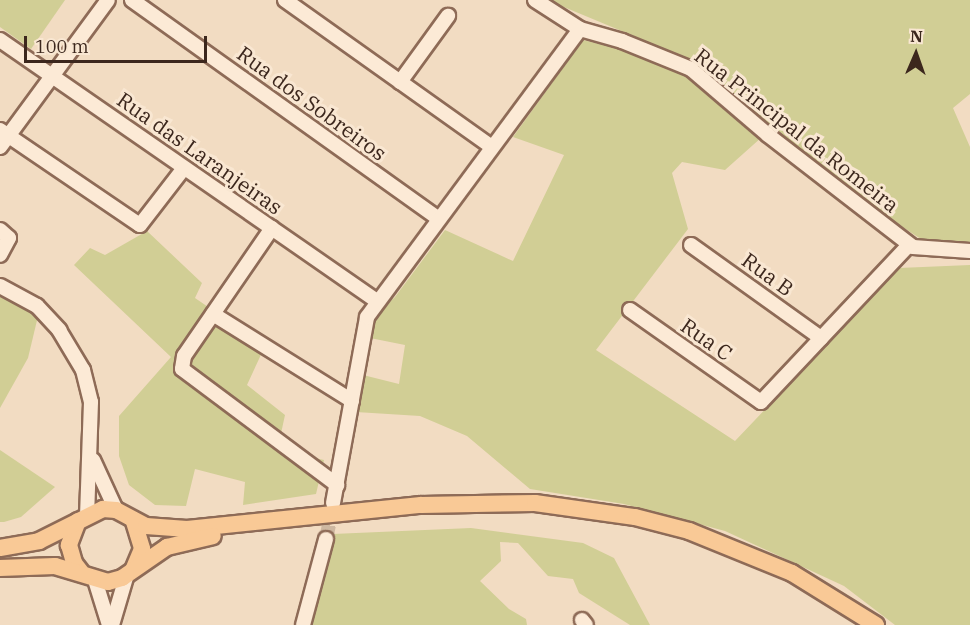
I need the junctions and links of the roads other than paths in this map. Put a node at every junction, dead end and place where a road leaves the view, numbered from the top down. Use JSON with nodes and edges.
{"nodes":[{"id":1,"x":108,"y":0,"type":"edge"},
{"id":2,"x":132,"y":0,"type":"edge"},
{"id":3,"x":535,"y":0,"type":"edge"},
{"id":4,"x":290,"y":2,"type":"edge"},
{"id":5,"x":448,"y":16,"type":"dead end"},
{"id":6,"x":580,"y":29,"type":"junction"},
{"id":7,"x":0,"y":40,"type":"edge"},
{"id":8,"x":52,"y":76,"type":"junction"},
{"id":9,"x":400,"y":82,"type":"junction"},
{"id":10,"x":3,"y":138,"type":"edge"},
{"id":11,"x":492,"y":147,"type":"junction"},
{"id":12,"x":184,"y":168,"type":"junction"},
{"id":13,"x":438,"y":219,"type":"junction"},
{"id":14,"x":272,"y":228,"type":"junction"},
{"id":15,"x":0,"y":230,"type":"edge"},
{"id":16,"x":909,"y":244,"type":"junction"},
{"id":17,"x":691,"y":245,"type":"dead end"},
{"id":18,"x":970,"y":251,"type":"edge"},
{"id":19,"x":0,"y":255,"type":"edge"},
{"id":20,"x":0,"y":286,"type":"edge"},
{"id":21,"x":376,"y":300,"type":"junction"},
{"id":22,"x":630,"y":310,"type":"dead end"},
{"id":23,"x":213,"y":314,"type":"junction"},
{"id":24,"x":821,"y":338,"type":"junction"},
{"id":25,"x":352,"y":400,"type":"junction"},
{"id":26,"x":90,"y":435,"type":"junction"},
{"id":27,"x":337,"y":485,"type":"junction"},
{"id":28,"x":333,"y":503,"type":"tunnel mouth"},
{"id":29,"x":116,"y":510,"type":"junction"},
{"id":30,"x":83,"y":517,"type":"junction"},
{"id":31,"x":134,"y":522,"type":"junction"},
{"id":32,"x":326,"y":539,"type":"tunnel mouth"},
{"id":33,"x":0,"y":549,"type":"edge"},
{"id":34,"x":0,"y":568,"type":"edge"},
{"id":35,"x":131,"y":571,"type":"junction"},
{"id":36,"x":88,"y":576,"type":"junction"},
{"id":37,"x":111,"y":625,"type":"edge"},
{"id":38,"x":303,"y":625,"type":"edge"},
{"id":39,"x":864,"y":625,"type":"edge"},
{"id":40,"x":876,"y":625,"type":"edge"}],
"edges":[{"from":1,"to":8,"type":"street"},
{"from":2,"to":13,"type":"street","name":"Rua dos Sobreiros"},
{"from":3,"to":6,"type":"street","name":"Rua Principal da Romeira"},
{"from":4,"to":9,"type":"street"},
{"from":5,"to":9,"type":"street"},
{"from":6,"to":11,"type":"street"},
{"from":6,"to":16,"type":"street","name":"Rua Principal da Romeira"},
{"from":7,"to":8,"type":"street","name":"Rua das Laranjeiras"},
{"from":8,"to":10,"type":"street"},
{"from":8,"to":12,"type":"street","name":"Rua das Laranjeiras"},
{"from":9,"to":11,"type":"street"},
{"from":10,"to":12,"type":"street"},
{"from":11,"to":13,"type":"street"},
{"from":12,"to":14,"type":"street","name":"Rua das Laranjeiras"},
{"from":13,"to":21,"type":"street"},
{"from":14,"to":21,"type":"street","name":"Rua das Laranjeiras"},
{"from":14,"to":23,"type":"street"},
{"from":15,"to":19,"type":"street"},
{"from":16,"to":18,"type":"street"},
{"from":16,"to":24,"type":"street"},
{"from":17,"to":24,"type":"street","name":"Rua B"},
{"from":20,"to":26,"type":"street"},
{"from":21,"to":25,"type":"street"},
{"from":22,"to":24,"type":"street","name":"Rua C"},
{"from":23,"to":25,"type":"street"},
{"from":23,"to":27,"type":"street"},
{"from":25,"to":27,"type":"street"},
{"from":26,"to":29,"type":"street"},
{"from":26,"to":30,"type":"street"},
{"from":27,"to":28,"type":"street"},
{"from":29,"to":30,"type":"main road"},
{"from":29,"to":31,"type":"main road"},
{"from":30,"to":33,"type":"main road"},
{"from":30,"to":36,"type":"main road"},
{"from":31,"to":35,"type":"main road"},
{"from":31,"to":40,"type":"main road"},
{"from":32,"to":38,"type":"street"},
{"from":34,"to":36,"type":"main road"},
{"from":35,"to":36,"type":"main road"},
{"from":35,"to":37,"type":"street"},
{"from":35,"to":39,"type":"main road"},
{"from":36,"to":37,"type":"street"}]}
